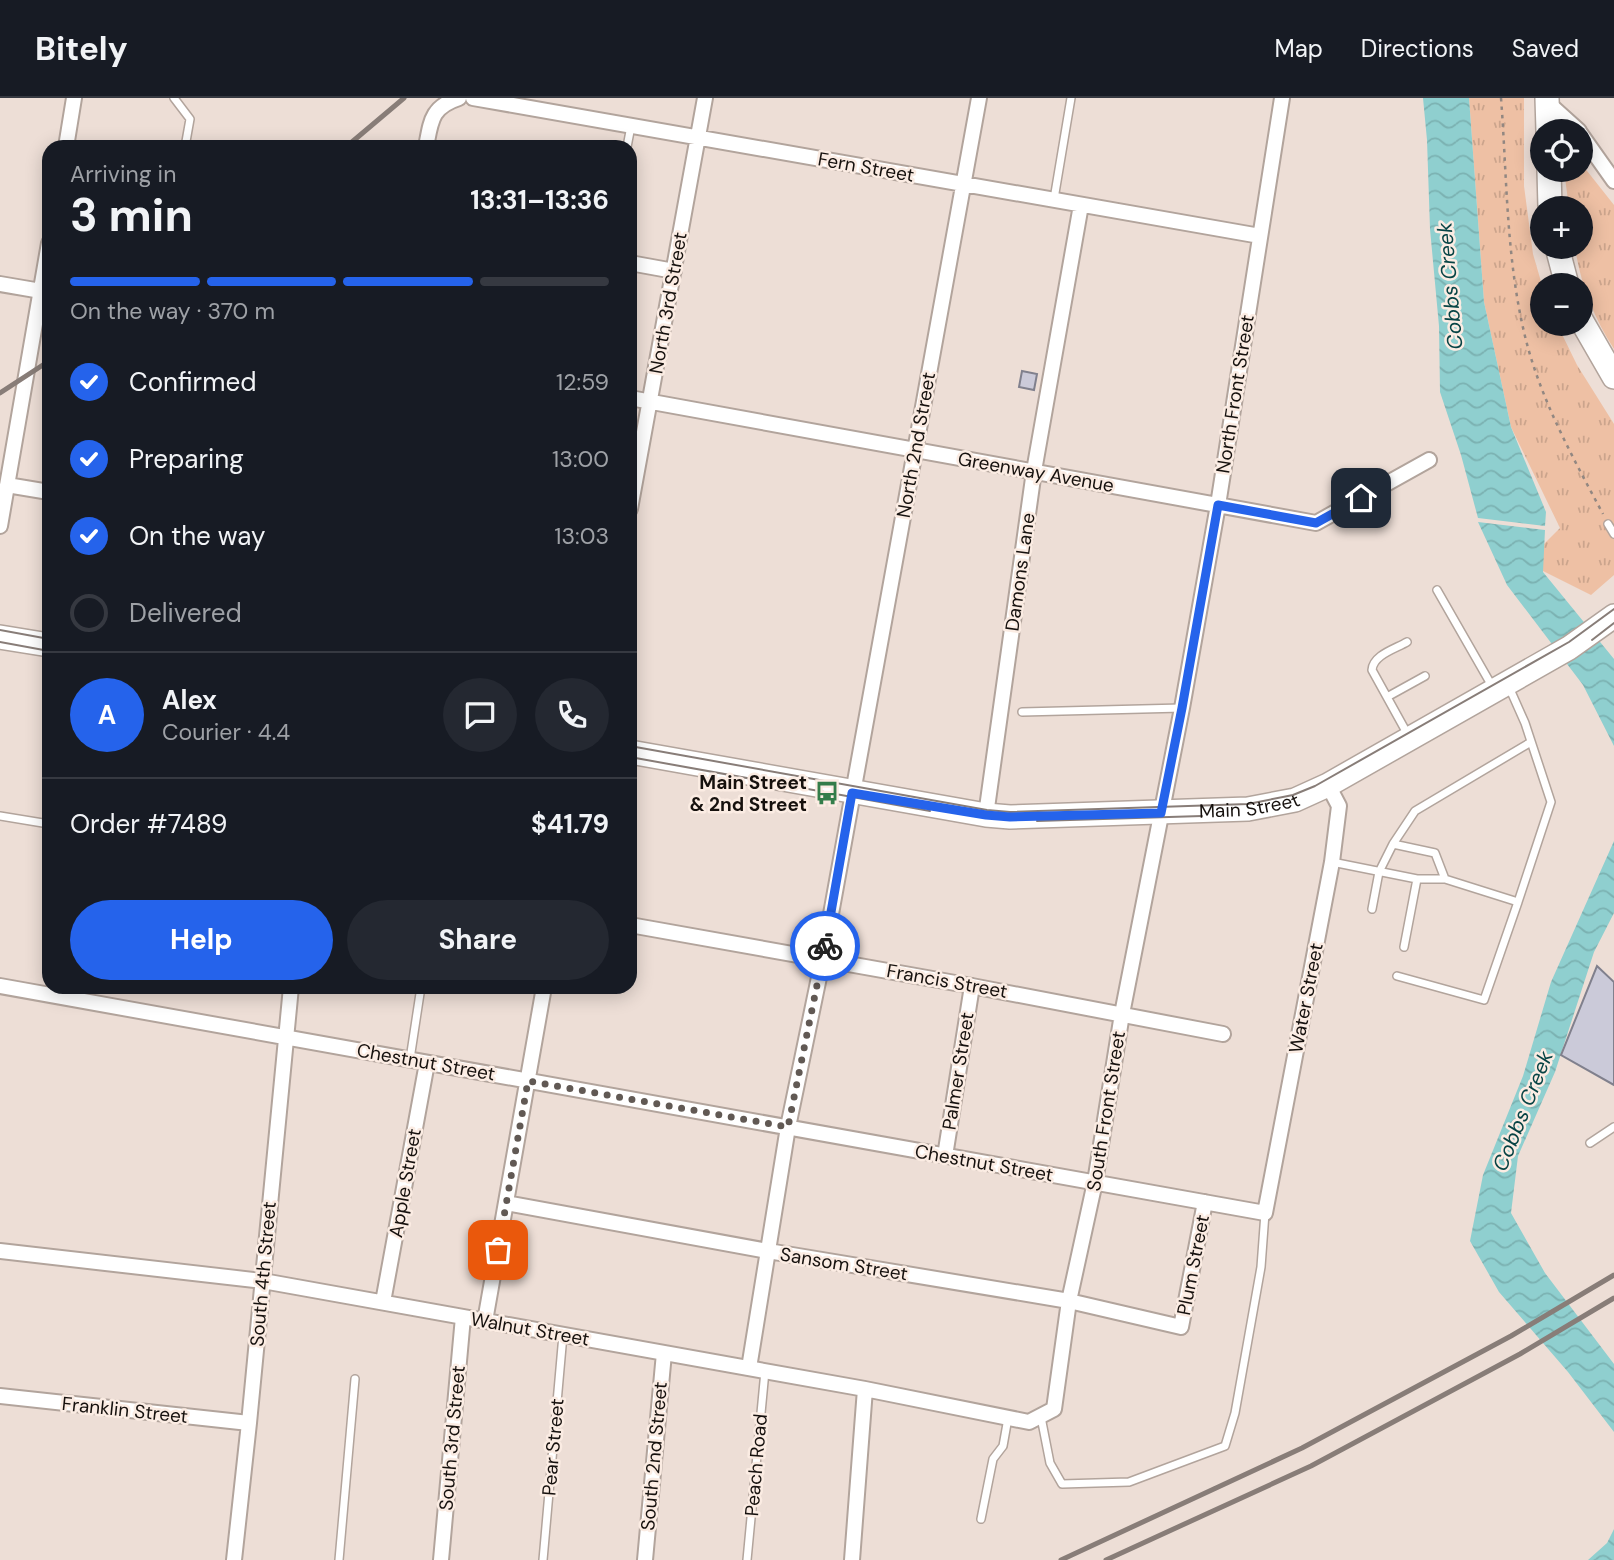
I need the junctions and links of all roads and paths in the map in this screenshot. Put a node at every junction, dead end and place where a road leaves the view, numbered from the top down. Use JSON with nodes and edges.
{"nodes":[{"id":1,"x":74,"y":98,"type":"edge"},
{"id":2,"x":174,"y":98,"type":"edge"},
{"id":3,"x":459,"y":98,"type":"edge"},
{"id":4,"x":473,"y":98,"type":"edge"},
{"id":5,"x":705,"y":98,"type":"edge"},
{"id":6,"x":979,"y":98,"type":"edge"},
{"id":7,"x":1071,"y":98,"type":"edge"},
{"id":8,"x":1282,"y":98,"type":"edge"},
{"id":9,"x":1501,"y":98,"type":"edge"},
{"id":10,"x":1550,"y":100,"type":"edge"},
{"id":11,"x":1549,"y":119,"type":"edge"},
{"id":12,"x":1567,"y":119,"type":"edge"},
{"id":13,"x":631,"y":126,"type":"junction"},
{"id":14,"x":698,"y":138,"type":"junction"},
{"id":15,"x":67,"y":140,"type":"edge"},
{"id":16,"x":186,"y":140,"type":"edge"},
{"id":17,"x":428,"y":140,"type":"edge"},
{"id":18,"x":628,"y":140,"type":"edge"},
{"id":19,"x":1593,"y":152,"type":"edge"},
{"id":20,"x":1614,"y":181,"type":"edge"},
{"id":21,"x":963,"y":184,"type":"junction"},
{"id":22,"x":1054,"y":200,"type":"junction"},
{"id":23,"x":1081,"y":205,"type":"junction"},
{"id":24,"x":1260,"y":236,"type":"junction"},
{"id":25,"x":637,"y":264,"type":"edge"},
{"id":26,"x":674,"y":271,"type":"junction"},
{"id":27,"x":0,"y":284,"type":"edge"},
{"id":28,"x":42,"y":288,"type":"edge"},
{"id":29,"x":41,"y":291,"type":"junction"},
{"id":30,"x":1590,"y":336,"type":"edge"},
{"id":31,"x":1614,"y":377,"type":"edge"},
{"id":32,"x":637,"y":399,"type":"edge"},
{"id":33,"x":650,"y":401,"type":"junction"},
{"id":34,"x":915,"y":450,"type":"junction"},
{"id":35,"x":1429,"y":460,"type":"dead end"},
{"id":36,"x":637,"y":471,"type":"edge"},
{"id":37,"x":1034,"y":471,"type":"junction"},
{"id":38,"x":42,"y":492,"type":"edge"},
{"id":39,"x":4,"y":494,"type":"edge"},
{"id":40,"x":1218,"y":505,"type":"junction"},
{"id":41,"x":1608,"y":524,"type":"joint"},
{"id":42,"x":0,"y":526,"type":"edge"},
{"id":43,"x":1614,"y":534,"type":"edge"},
{"id":44,"x":1437,"y":590,"type":"dead end"},
{"id":45,"x":1614,"y":616,"type":"edge"},
{"id":46,"x":0,"y":637,"type":"edge"},
{"id":47,"x":1407,"y":642,"type":"dead end"},
{"id":48,"x":42,"y":644,"type":"edge"},
{"id":49,"x":1425,"y":676,"type":"dead end"},
{"id":50,"x":1501,"y":687,"type":"junction"},
{"id":51,"x":1387,"y":696,"type":"junction"},
{"id":52,"x":1182,"y":708,"type":"junction"},
{"id":53,"x":1022,"y":712,"type":"dead end"},
{"id":54,"x":1410,"y":739,"type":"junction"},
{"id":55,"x":1531,"y":742,"type":"junction"},
{"id":56,"x":637,"y":753,"type":"edge"},
{"id":57,"x":1328,"y":785,"type":"junction"},
{"id":58,"x":852,"y":793,"type":"junction"},
{"id":59,"x":1161,"y":813,"type":"junction"},
{"id":60,"x":986,"y":815,"type":"junction"},
{"id":61,"x":0,"y":816,"type":"edge"},
{"id":62,"x":42,"y":823,"type":"edge"},
{"id":63,"x":1393,"y":844,"type":"junction"},
{"id":64,"x":1332,"y":862,"type":"junction"},
{"id":65,"x":1380,"y":872,"type":"junction"},
{"id":66,"x":1417,"y":879,"type":"junction"},
{"id":67,"x":1445,"y":879,"type":"junction"},
{"id":68,"x":1518,"y":902,"type":"junction"},
{"id":69,"x":1372,"y":909,"type":"dead end"},
{"id":70,"x":637,"y":926,"type":"edge"},
{"id":71,"x":1404,"y":947,"type":"dead end"},
{"id":72,"x":823,"y":958,"type":"junction"},
{"id":73,"x":1397,"y":976,"type":"dead end"},
{"id":74,"x":0,"y":986,"type":"edge"},
{"id":75,"x":972,"y":986,"type":"junction"},
{"id":76,"x":42,"y":993,"type":"edge"},
{"id":77,"x":45,"y":994,"type":"edge"},
{"id":78,"x":290,"y":994,"type":"edge"},
{"id":79,"x":420,"y":994,"type":"edge"},
{"id":80,"x":543,"y":994,"type":"edge"},
{"id":81,"x":1122,"y":1014,"type":"junction"},
{"id":82,"x":1223,"y":1034,"type":"dead end"},
{"id":83,"x":286,"y":1037,"type":"junction"},
{"id":84,"x":410,"y":1059,"type":"junction"},
{"id":85,"x":427,"y":1063,"type":"junction"},
{"id":86,"x":528,"y":1081,"type":"junction"},
{"id":87,"x":788,"y":1127,"type":"junction"},
{"id":88,"x":1614,"y":1127,"type":"edge"},
{"id":89,"x":1590,"y":1143,"type":"dead end"},
{"id":90,"x":945,"y":1156,"type":"junction"},
{"id":91,"x":1095,"y":1182,"type":"junction"},
{"id":92,"x":1205,"y":1202,"type":"junction"},
{"id":93,"x":506,"y":1203,"type":"junction"},
{"id":94,"x":1265,"y":1213,"type":"junction"},
{"id":95,"x":0,"y":1251,"type":"edge"},
{"id":96,"x":768,"y":1251,"type":"junction"},
{"id":97,"x":262,"y":1281,"type":"junction"},
{"id":98,"x":1069,"y":1301,"type":"junction"},
{"id":99,"x":383,"y":1302,"type":"junction"},
{"id":100,"x":463,"y":1317,"type":"junction"},
{"id":101,"x":485,"y":1321,"type":"junction"},
{"id":102,"x":1181,"y":1328,"type":"joint"},
{"id":103,"x":563,"y":1335,"type":"junction"},
{"id":104,"x":664,"y":1353,"type":"junction"},
{"id":105,"x":749,"y":1368,"type":"junction"},
{"id":106,"x":765,"y":1371,"type":"junction"},
{"id":107,"x":355,"y":1379,"type":"dead end"},
{"id":108,"x":865,"y":1389,"type":"junction"},
{"id":109,"x":0,"y":1395,"type":"edge"},
{"id":110,"x":1047,"y":1413,"type":"junction"},
{"id":111,"x":1008,"y":1418,"type":"junction"},
{"id":112,"x":249,"y":1423,"type":"junction"},
{"id":113,"x":981,"y":1519,"type":"dead end"},
{"id":114,"x":234,"y":1560,"type":"edge"},
{"id":115,"x":339,"y":1560,"type":"edge"},
{"id":116,"x":442,"y":1560,"type":"edge"},
{"id":117,"x":543,"y":1560,"type":"edge"},
{"id":118,"x":645,"y":1560,"type":"edge"},
{"id":119,"x":747,"y":1560,"type":"edge"},
{"id":120,"x":852,"y":1560,"type":"edge"}],
"edges":[{"from":1,"to":15,"type":"street"},
{"from":2,"to":16,"type":"lane"},
{"from":3,"to":17,"type":"street"},
{"from":4,"to":13,"type":"street","name":"Fern Street"},
{"from":5,"to":14,"type":"street","name":"North 3rd Street"},
{"from":6,"to":21,"type":"street","name":"North 2nd Street"},
{"from":7,"to":22,"type":"lane"},
{"from":8,"to":24,"type":"street","name":"North Front Street"},
{"from":9,"to":41,"type":"path"},
{"from":10,"to":11,"type":"main road"},
{"from":10,"to":12,"type":"street"},
{"from":13,"to":14,"type":"street","name":"Fern Street"},
{"from":13,"to":18,"type":"lane"},
{"from":14,"to":21,"type":"street","name":"Fern Street"},
{"from":14,"to":26,"type":"street","name":"North 3rd Street"},
{"from":19,"to":20,"type":"street"},
{"from":21,"to":22,"type":"street","name":"Fern Street"},
{"from":21,"to":34,"type":"street","name":"North 2nd Street"},
{"from":22,"to":23,"type":"street","name":"Fern Street"},
{"from":23,"to":24,"type":"street","name":"Fern Street"},
{"from":23,"to":37,"type":"street","name":"Damons Lane"},
{"from":24,"to":40,"type":"street","name":"North Front Street"},
{"from":25,"to":26,"type":"street"},
{"from":26,"to":33,"type":"street","name":"North 3rd Street"},
{"from":27,"to":29,"type":"street"},
{"from":28,"to":29,"type":"street"},
{"from":29,"to":39,"type":"street"},
{"from":30,"to":31,"type":"main road"},
{"from":32,"to":33,"type":"street","name":"Greenway Avenue"},
{"from":33,"to":34,"type":"street","name":"Greenway Avenue"},
{"from":33,"to":36,"type":"street","name":"North 3rd Street"},
{"from":34,"to":37,"type":"street","name":"Greenway Avenue"},
{"from":34,"to":58,"type":"street","name":"North 2nd Street"},
{"from":35,"to":40,"type":"street","name":"Greenway Avenue"},
{"from":37,"to":40,"type":"street","name":"Greenway Avenue"},
{"from":37,"to":60,"type":"street","name":"Damons Lane"},
{"from":38,"to":39,"type":"street"},
{"from":39,"to":42,"type":"street"},
{"from":40,"to":52,"type":"street","name":"North Front Street"},
{"from":41,"to":43,"type":"lane"},
{"from":44,"to":50,"type":"lane"},
{"from":45,"to":50,"type":"main road","name":"Main Street"},
{"from":46,"to":48,"type":"main road"},
{"from":47,"to":51,"type":"lane"},
{"from":49,"to":51,"type":"lane"},
{"from":50,"to":54,"type":"main road","name":"Main Street"},
{"from":50,"to":55,"type":"lane"},
{"from":51,"to":54,"type":"lane"},
{"from":52,"to":53,"type":"lane"},
{"from":52,"to":59,"type":"street","name":"North Front Street"},
{"from":54,"to":57,"type":"main road","name":"Main Street"},
{"from":55,"to":63,"type":"lane"},
{"from":55,"to":68,"type":"lane"},
{"from":56,"to":58,"type":"main road","name":"Main Street"},
{"from":57,"to":59,"type":"main road","name":"Main Street"},
{"from":57,"to":64,"type":"street","name":"Water Street"},
{"from":58,"to":60,"type":"main road","name":"Main Street"},
{"from":58,"to":72,"type":"street"},
{"from":59,"to":60,"type":"main road","name":"Main Street"},
{"from":59,"to":81,"type":"street","name":"South Front Street"},
{"from":61,"to":62,"type":"lane"},
{"from":63,"to":65,"type":"lane"},
{"from":63,"to":67,"type":"lane"},
{"from":64,"to":65,"type":"lane"},
{"from":64,"to":94,"type":"street","name":"Water Street"},
{"from":65,"to":66,"type":"lane"},
{"from":65,"to":69,"type":"lane"},
{"from":66,"to":67,"type":"lane"},
{"from":66,"to":71,"type":"lane"},
{"from":67,"to":68,"type":"lane"},
{"from":68,"to":73,"type":"lane"},
{"from":70,"to":72,"type":"street","name":"Francis Street"},
{"from":72,"to":75,"type":"street","name":"Francis Street"},
{"from":72,"to":87,"type":"street"},
{"from":74,"to":76,"type":"street","name":"Chestnut Street"},
{"from":75,"to":81,"type":"street","name":"Francis Street"},
{"from":75,"to":90,"type":"street","name":"Palmer Street"},
{"from":77,"to":83,"type":"street","name":"Chestnut Street"},
{"from":78,"to":83,"type":"street","name":"South 4th Street"},
{"from":79,"to":84,"type":"lane"},
{"from":80,"to":86,"type":"street"},
{"from":81,"to":82,"type":"street","name":"Francis Street"},
{"from":81,"to":91,"type":"street","name":"South Front Street"},
{"from":83,"to":84,"type":"street","name":"Chestnut Street"},
{"from":83,"to":97,"type":"street","name":"South 4th Street"},
{"from":84,"to":85,"type":"street","name":"Chestnut Street"},
{"from":85,"to":86,"type":"street","name":"Chestnut Street"},
{"from":85,"to":99,"type":"street","name":"Apple Street"},
{"from":86,"to":87,"type":"street","name":"Chestnut Street"},
{"from":86,"to":93,"type":"street"},
{"from":87,"to":90,"type":"street","name":"Chestnut Street"},
{"from":87,"to":96,"type":"street"},
{"from":88,"to":89,"type":"lane"},
{"from":90,"to":91,"type":"street","name":"Chestnut Street"},
{"from":91,"to":92,"type":"street","name":"Chestnut Street"},
{"from":91,"to":98,"type":"street","name":"South Front Street"},
{"from":92,"to":94,"type":"street","name":"Chestnut Street"},
{"from":92,"to":102,"type":"street","name":"Plum Street"},
{"from":93,"to":96,"type":"street","name":"Sansom Street"},
{"from":93,"to":101,"type":"street"},
{"from":94,"to":110,"type":"lane"},
{"from":95,"to":97,"type":"street","name":"Walnut Street"},
{"from":96,"to":98,"type":"street","name":"Sansom Street"},
{"from":96,"to":105,"type":"street"},
{"from":97,"to":99,"type":"street","name":"Walnut Street"},
{"from":97,"to":112,"type":"street","name":"South 4th Street"},
{"from":98,"to":102,"type":"street","name":"Sansom Street"},
{"from":98,"to":110,"type":"street","name":"South Front Street"},
{"from":99,"to":100,"type":"street","name":"Walnut Street"},
{"from":100,"to":101,"type":"street","name":"Walnut Street"},
{"from":100,"to":116,"type":"street","name":"South 3rd Street"},
{"from":101,"to":103,"type":"street","name":"Walnut Street"},
{"from":103,"to":104,"type":"street","name":"Walnut Street"},
{"from":103,"to":117,"type":"lane","name":"Pear Street"},
{"from":104,"to":105,"type":"street","name":"Walnut Street"},
{"from":104,"to":118,"type":"street","name":"South 2nd Street"},
{"from":105,"to":106,"type":"street","name":"Walnut Street"},
{"from":106,"to":108,"type":"street","name":"Walnut Street"},
{"from":106,"to":119,"type":"lane","name":"Peach Road"},
{"from":107,"to":115,"type":"lane"},
{"from":108,"to":111,"type":"street","name":"Walnut Street"},
{"from":108,"to":120,"type":"street"},
{"from":109,"to":112,"type":"street","name":"Franklin Street"},
{"from":110,"to":111,"type":"street","name":"Walnut Street"},
{"from":111,"to":113,"type":"lane"},
{"from":112,"to":114,"type":"street","name":"South 4th Street"}]}
